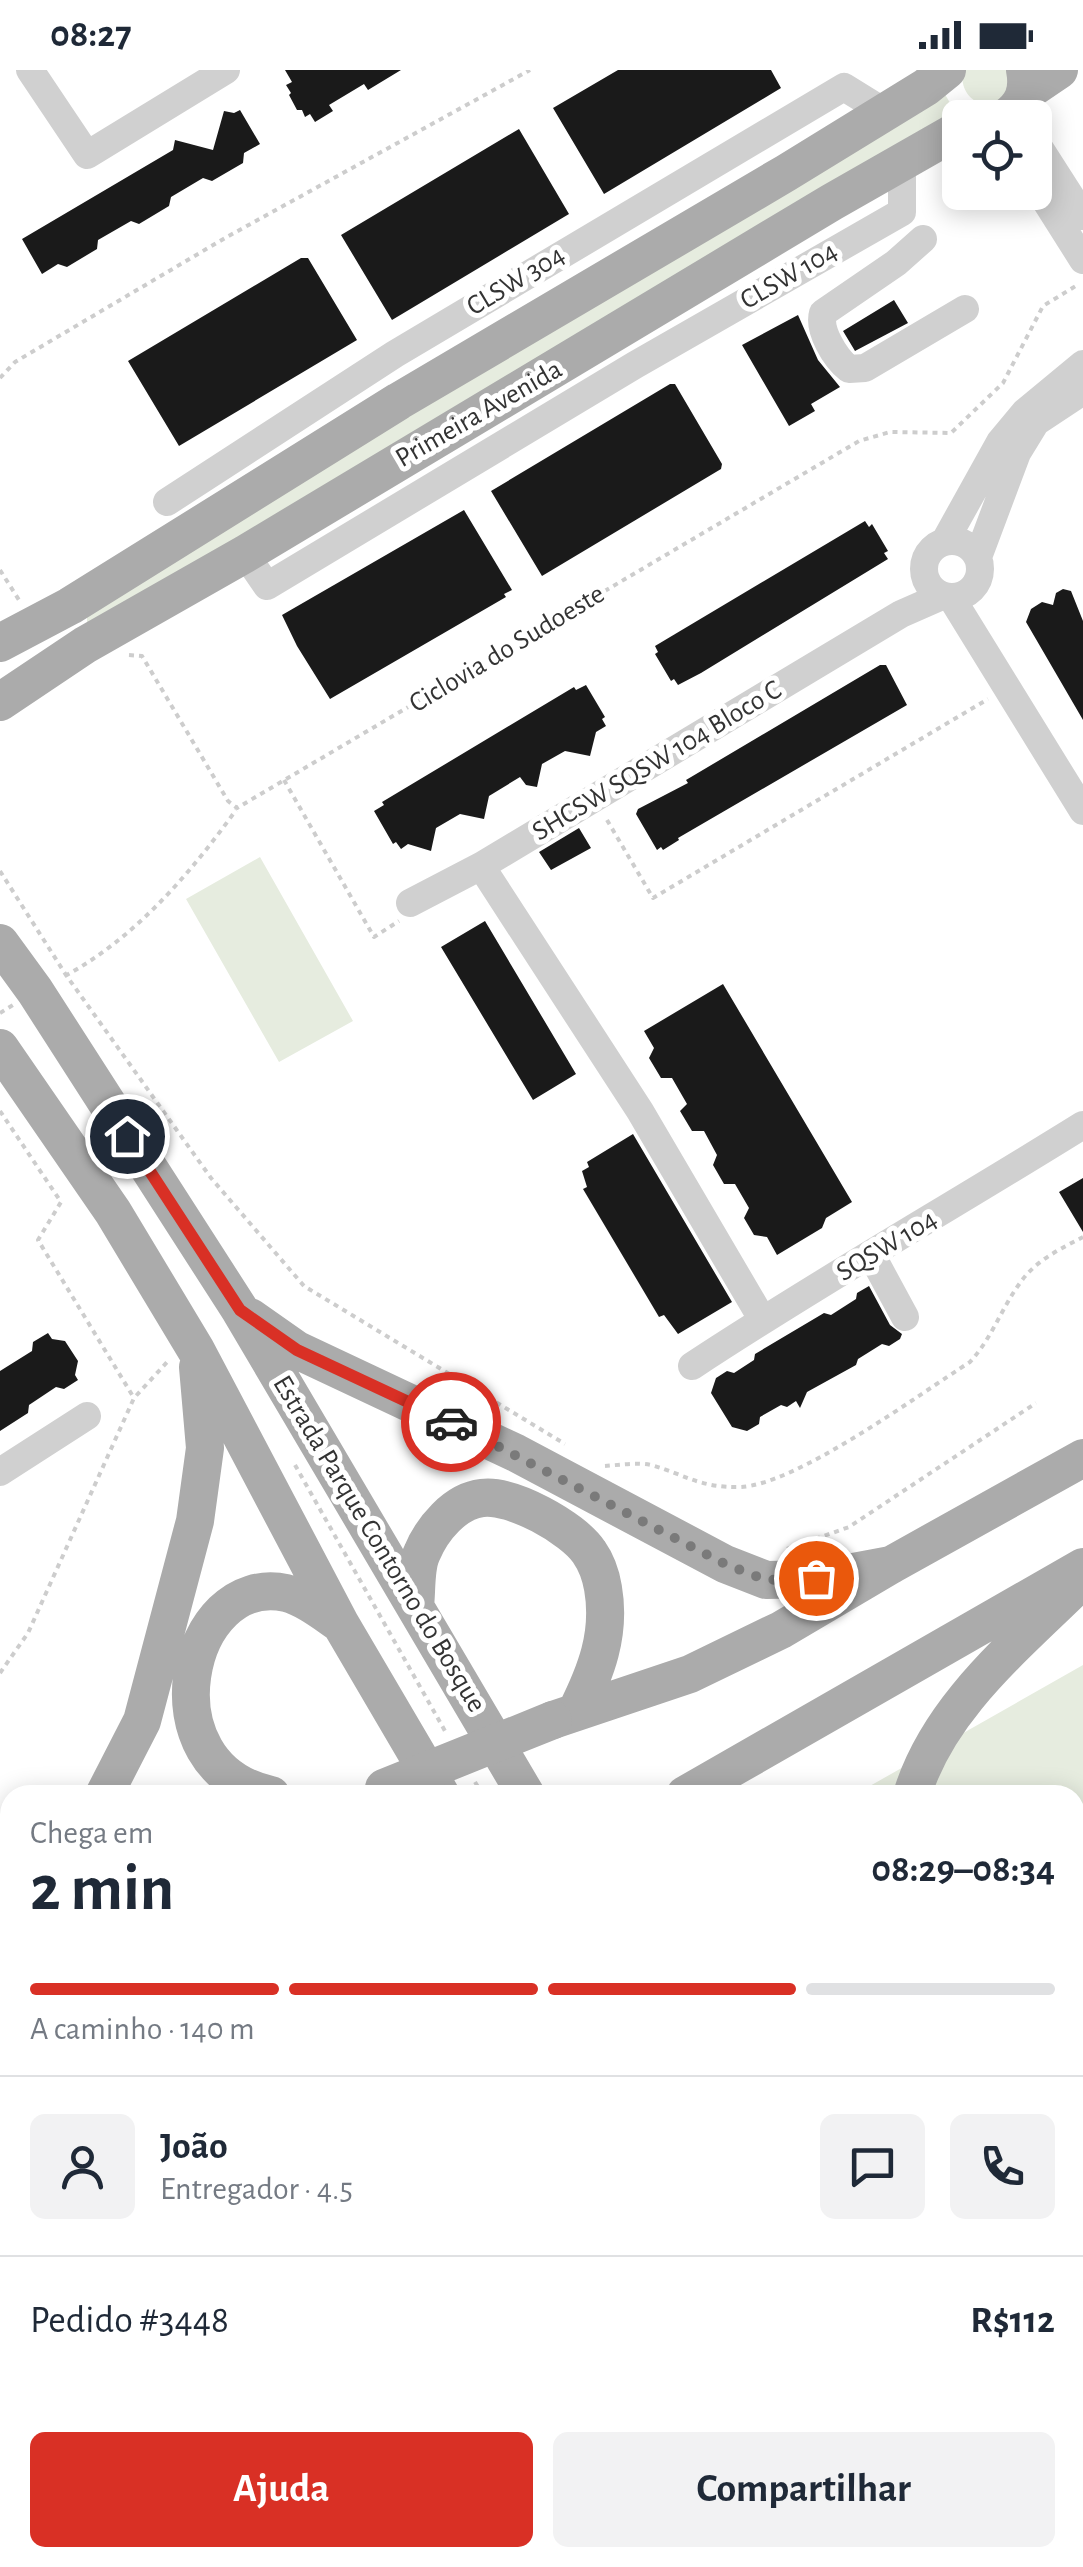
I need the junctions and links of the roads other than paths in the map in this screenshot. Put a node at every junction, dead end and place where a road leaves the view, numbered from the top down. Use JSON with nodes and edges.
{"nodes":[{"id":1,"x":30,"y":70,"type":"edge"},
{"id":2,"x":226,"y":70,"type":"edge"},
{"id":3,"x":948,"y":70,"type":"edge"},
{"id":4,"x":1059,"y":70,"type":"edge"},
{"id":5,"x":953,"y":100,"type":"edge"},
{"id":6,"x":1029,"y":100,"type":"edge"},
{"id":7,"x":886,"y":113,"type":"junction"},
{"id":8,"x":942,"y":140,"type":"edge"},
{"id":9,"x":712,"y":163,"type":"junction"},
{"id":10,"x":902,"y":164,"type":"junction"},
{"id":11,"x":772,"y":182,"type":"junction"},
{"id":12,"x":1052,"y":192,"type":"edge"},
{"id":13,"x":1052,"y":197,"type":"edge"},
{"id":14,"x":1083,"y":216,"type":"edge"},
{"id":15,"x":923,"y":239,"type":"dead end"},
{"id":16,"x":1083,"y":260,"type":"edge"},
{"id":17,"x":965,"y":309,"type":"dead end"},
{"id":18,"x":629,"y":326,"type":"junction"},
{"id":19,"x":395,"y":354,"type":"junction"},
{"id":20,"x":1083,"y":364,"type":"edge"},
{"id":21,"x":635,"y":365,"type":"junction"},
{"id":22,"x":1083,"y":391,"type":"edge"},
{"id":23,"x":399,"y":401,"type":"junction"},
{"id":24,"x":1031,"y":417,"type":"junction"},
{"id":25,"x":446,"y":435,"type":"junction"},
{"id":26,"x":493,"y":450,"type":"junction"},
{"id":27,"x":206,"y":499,"type":"junction"},
{"id":28,"x":167,"y":502,"type":"dead end"},
{"id":29,"x":945,"y":541,"type":"junction"},
{"id":30,"x":245,"y":554,"type":"junction"},
{"id":31,"x":978,"y":557,"type":"junction"},
{"id":32,"x":924,"y":567,"type":"junction"},
{"id":33,"x":955,"y":594,"type":"junction"},
{"id":34,"x":70,"y":606,"type":"junction"},
{"id":35,"x":901,"y":614,"type":"junction"},
{"id":36,"x":16,"y":634,"type":"edge"},
{"id":37,"x":100,"y":653,"type":"junction"},
{"id":38,"x":0,"y":702,"type":"edge"},
{"id":39,"x":1083,"y":810,"type":"edge"},
{"id":40,"x":481,"y":866,"type":"junction"},
{"id":41,"x":410,"y":903,"type":"road end"},
{"id":42,"x":0,"y":943,"type":"edge"},
{"id":43,"x":0,"y":1048,"type":"edge"},
{"id":44,"x":1083,"y":1126,"type":"edge"},
{"id":45,"x":872,"y":1256,"type":"junction"},
{"id":46,"x":240,"y":1310,"type":"junction"},
{"id":47,"x":904,"y":1317,"type":"dead end"},
{"id":48,"x":762,"y":1320,"type":"junction"},
{"id":49,"x":193,"y":1344,"type":"junction"},
{"id":50,"x":692,"y":1366,"type":"dead end"},
{"id":51,"x":87,"y":1416,"type":"dead end"},
{"id":52,"x":1082,"y":1458,"type":"edge"},
{"id":53,"x":0,"y":1472,"type":"edge"},
{"id":54,"x":891,"y":1564,"type":"junction"},
{"id":55,"x":1083,"y":1567,"type":"edge"},
{"id":56,"x":1083,"y":1579,"type":"edge"},
{"id":57,"x":415,"y":1606,"type":"junction"},
{"id":58,"x":340,"y":1623,"type":"junction"},
{"id":59,"x":564,"y":1716,"type":"junction"},
{"id":60,"x":109,"y":1785,"type":"edge"},
{"id":61,"x":240,"y":1785,"type":"edge"},
{"id":62,"x":392,"y":1785,"type":"edge"},
{"id":63,"x":436,"y":1785,"type":"edge"},
{"id":64,"x":520,"y":1785,"type":"edge"},
{"id":65,"x":702,"y":1785,"type":"edge"},
{"id":66,"x":915,"y":1785,"type":"edge"}],
"edges":[{"from":1,"to":2,"type":"street"},
{"from":3,"to":5,"type":"main road"},
{"from":3,"to":7,"type":"main road","name":"Primeira Avenida"},
{"from":4,"to":6,"type":"main road"},
{"from":7,"to":9,"type":"street","name":"CLSW 304"},
{"from":7,"to":11,"type":"main road","name":"Primeira Avenida"},
{"from":8,"to":10,"type":"main road","name":"Primeira Avenida"},
{"from":9,"to":11,"type":"street"},
{"from":9,"to":19,"type":"street","name":"CLSW 304"},
{"from":10,"to":18,"type":"main road","name":"Primeira Avenida"},
{"from":10,"to":21,"type":"street","name":"CLSW 104"},
{"from":11,"to":23,"type":"main road","name":"Primeira Avenida"},
{"from":12,"to":14,"type":"street"},
{"from":13,"to":16,"type":"street"},
{"from":15,"to":17,"type":"street","name":"CLSW 104"},
{"from":18,"to":21,"type":"street"},
{"from":18,"to":25,"type":"main road","name":"Primeira Avenida"},
{"from":19,"to":23,"type":"street"},
{"from":19,"to":27,"type":"street","name":"CLSW 304"},
{"from":20,"to":24,"type":"street"},
{"from":21,"to":26,"type":"street","name":"CLSW 104"},
{"from":22,"to":24,"type":"street"},
{"from":23,"to":27,"type":"main road","name":"Primeira Avenida"},
{"from":24,"to":29,"type":"street"},
{"from":24,"to":31,"type":"street"},
{"from":25,"to":26,"type":"street"},
{"from":25,"to":30,"type":"main road","name":"Primeira Avenida"},
{"from":26,"to":30,"type":"street","name":"CLSW 104"},
{"from":27,"to":28,"type":"street","name":"CLSW 304"},
{"from":27,"to":34,"type":"main road","name":"Primeira Avenida"},
{"from":29,"to":31,"type":"street"},
{"from":29,"to":32,"type":"street"},
{"from":30,"to":37,"type":"main road","name":"Primeira Avenida"},
{"from":31,"to":33,"type":"street"},
{"from":32,"to":33,"type":"street"},
{"from":32,"to":35,"type":"street"},
{"from":33,"to":35,"type":"street","name":"SHCSW SQSW 104 Bloco C"},
{"from":33,"to":39,"type":"street"},
{"from":34,"to":36,"type":"main road","name":"Primeira Avenida"},
{"from":34,"to":37,"type":"main road"},
{"from":35,"to":40,"type":"street","name":"SHCSW SQSW 104 Bloco C"},
{"from":37,"to":38,"type":"main road","name":"Primeira Avenida"},
{"from":40,"to":41,"type":"street","name":"SHCSW SQSW 104 Bloco C"},
{"from":40,"to":48,"type":"street"},
{"from":42,"to":46,"type":"main road","name":"Estrada Parque Contorno do Bosque"},
{"from":43,"to":49,"type":"main road"},
{"from":44,"to":45,"type":"street","name":"SQSW 104"},
{"from":45,"to":47,"type":"street"},
{"from":45,"to":48,"type":"street","name":"SQSW 104"},
{"from":46,"to":54,"type":"main road"},
{"from":46,"to":57,"type":"main road","name":"Estrada Parque Contorno do Bosque"},
{"from":48,"to":50,"type":"street","name":"SQSW 104"},
{"from":49,"to":58,"type":"main road"},
{"from":49,"to":60,"type":"main road"},
{"from":51,"to":53,"type":"street"},
{"from":52,"to":54,"type":"main road"},
{"from":54,"to":59,"type":"main road"},
{"from":55,"to":65,"type":"main road"},
{"from":56,"to":66,"type":"main road"},
{"from":57,"to":59,"type":"main road"},
{"from":57,"to":64,"type":"main road","name":"Estrada Parque Contorno do Bosque"},
{"from":58,"to":61,"type":"main road"},
{"from":58,"to":63,"type":"main road"},
{"from":59,"to":62,"type":"main road","bridge":true}]}
